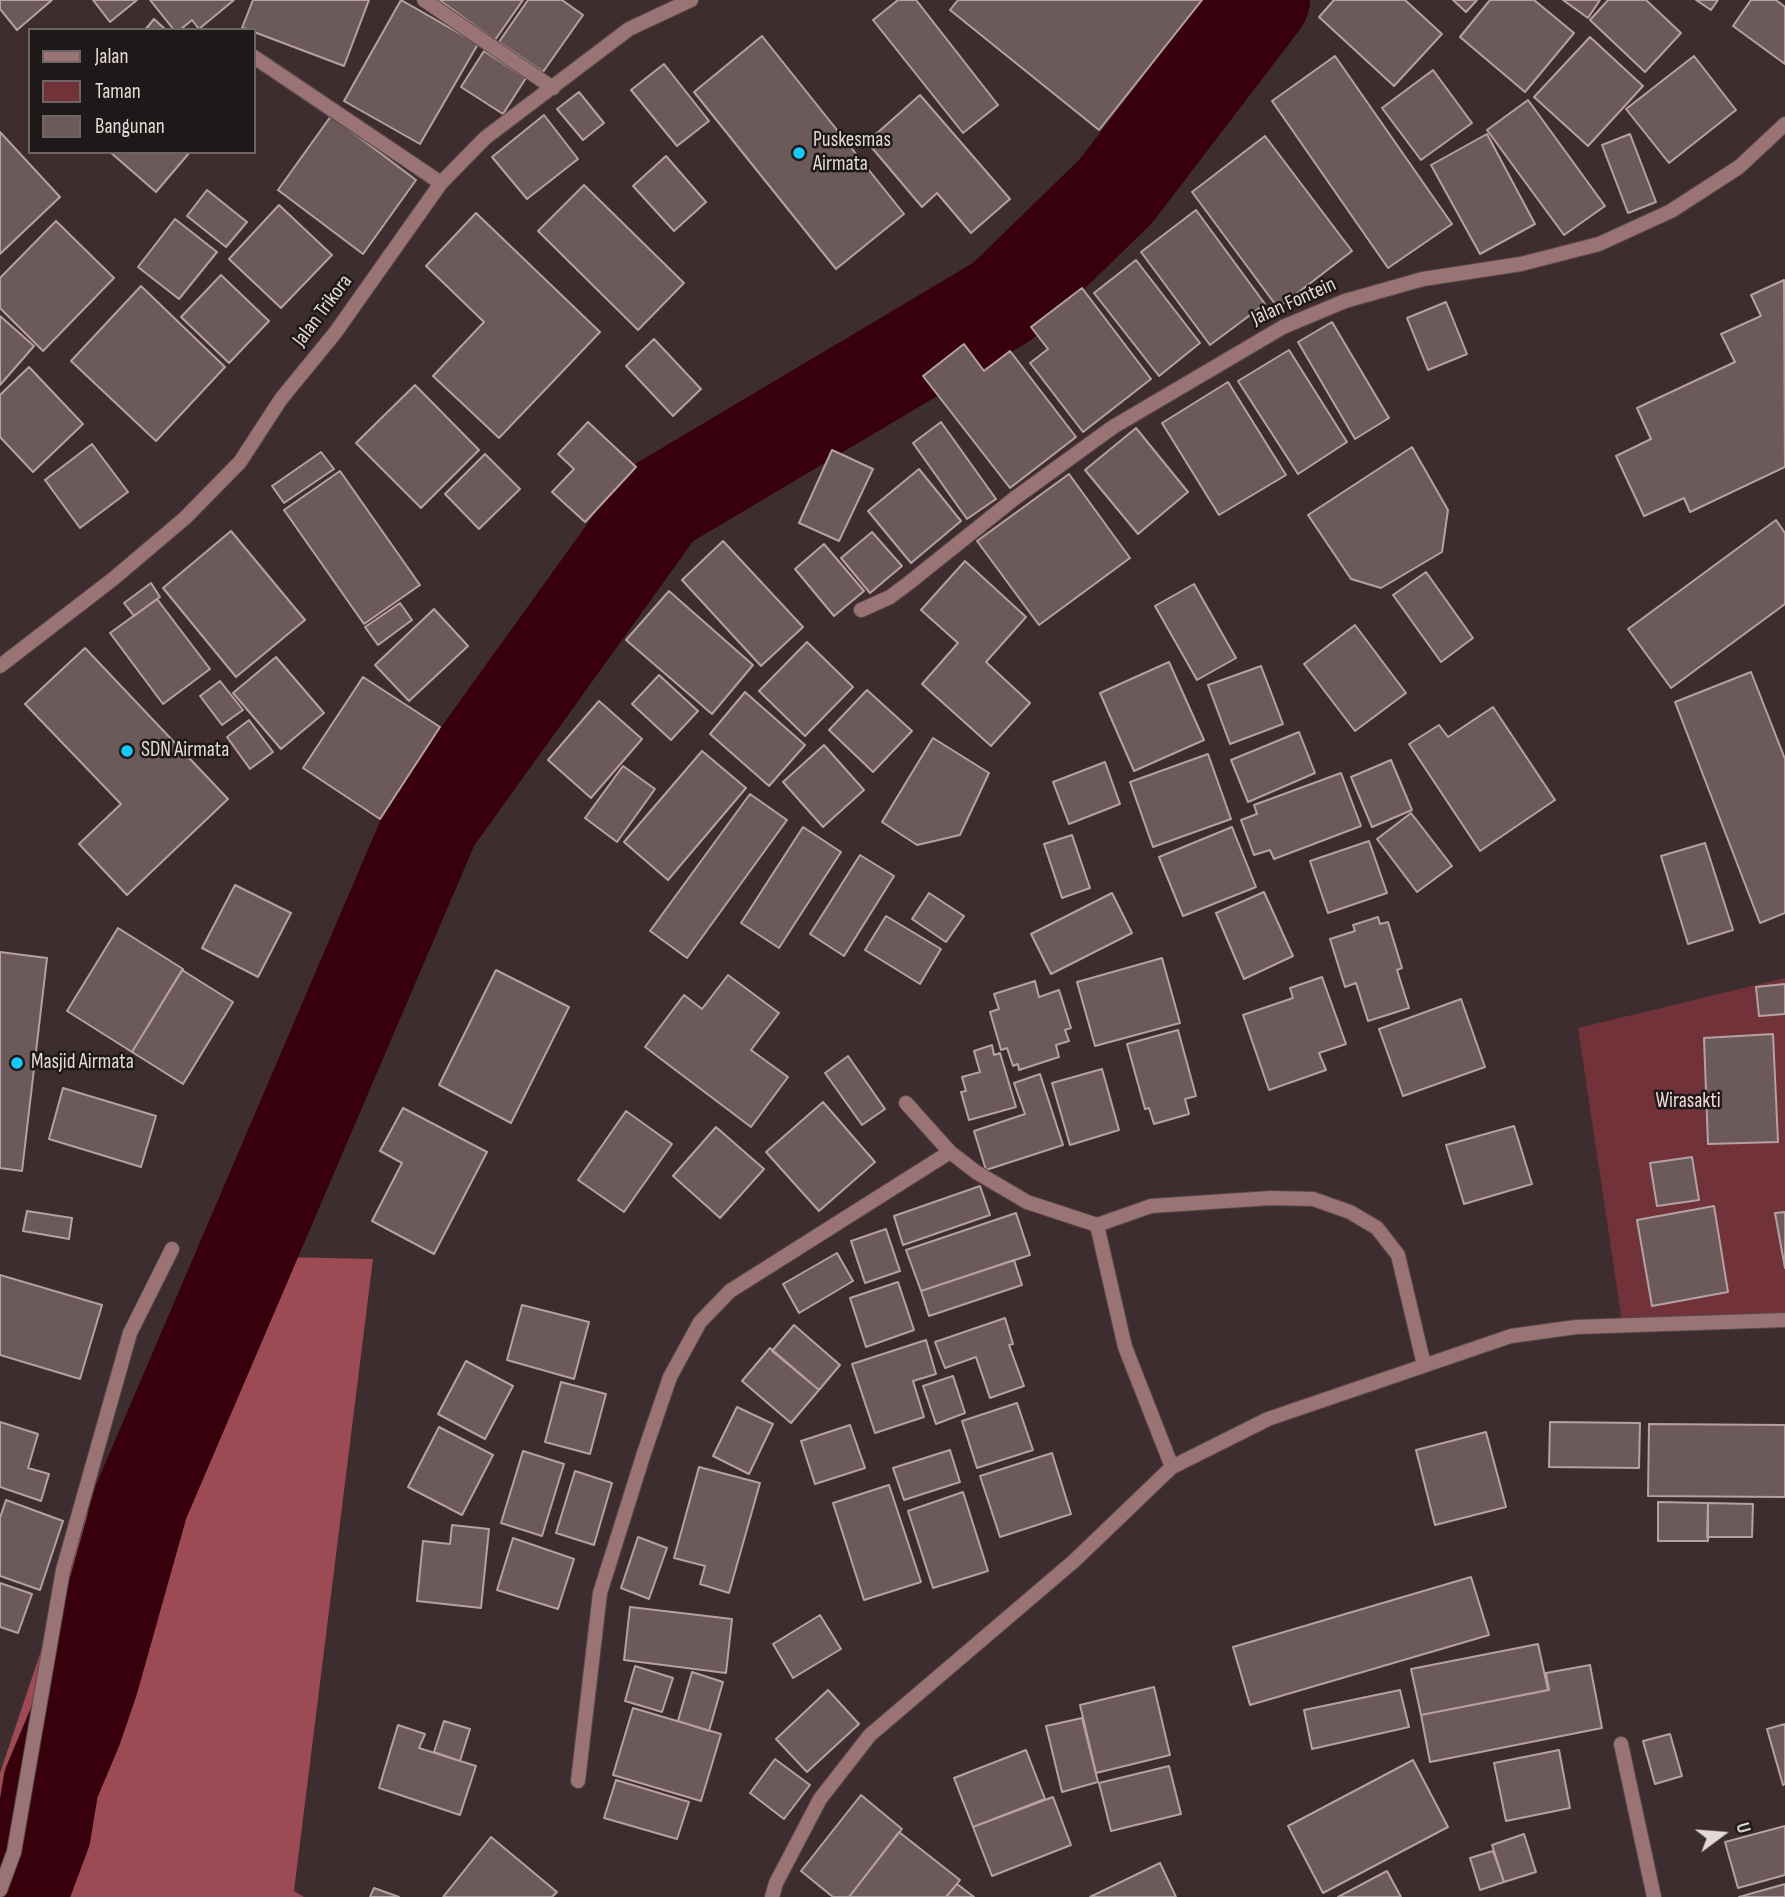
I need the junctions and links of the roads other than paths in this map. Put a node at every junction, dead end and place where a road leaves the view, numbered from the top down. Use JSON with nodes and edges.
{"nodes":[{"id":1,"x":424,"y":0,"type":"edge"},
{"id":2,"x":691,"y":0,"type":"edge"},
{"id":3,"x":256,"y":58,"type":"edge"},
{"id":4,"x":553,"y":88,"type":"junction"},
{"id":5,"x":1785,"y":124,"type":"edge"},
{"id":6,"x":441,"y":183,"type":"junction"},
{"id":7,"x":860,"y":611,"type":"dead end"},
{"id":8,"x":0,"y":666,"type":"edge"},
{"id":9,"x":906,"y":1103,"type":"dead end"},
{"id":10,"x":950,"y":1152,"type":"junction"},
{"id":11,"x":1097,"y":1225,"type":"junction"},
{"id":12,"x":172,"y":1249,"type":"dead end"},
{"id":13,"x":1785,"y":1320,"type":"edge"},
{"id":14,"x":1424,"y":1365,"type":"junction"},
{"id":15,"x":1172,"y":1467,"type":"junction"},
{"id":16,"x":1621,"y":1744,"type":"dead end"},
{"id":17,"x":578,"y":1781,"type":"dead end"},
{"id":18,"x":0,"y":1890,"type":"edge"},
{"id":19,"x":772,"y":1897,"type":"edge"},
{"id":20,"x":1654,"y":1897,"type":"edge"}],
"edges":[{"from":1,"to":4,"type":"street"},
{"from":2,"to":4,"type":"street","name":"Jalan Trikora"},
{"from":3,"to":6,"type":"street"},
{"from":4,"to":6,"type":"street","name":"Jalan Trikora"},
{"from":5,"to":7,"type":"street","name":"Jalan Fontein"},
{"from":6,"to":8,"type":"street","name":"Jalan Trikora"},
{"from":9,"to":10,"type":"street"},
{"from":10,"to":11,"type":"street"},
{"from":10,"to":17,"type":"street"},
{"from":11,"to":14,"type":"street"},
{"from":11,"to":15,"type":"street"},
{"from":12,"to":18,"type":"street"},
{"from":13,"to":14,"type":"street"},
{"from":14,"to":15,"type":"street"},
{"from":15,"to":19,"type":"street"},
{"from":16,"to":20,"type":"street"}]}
